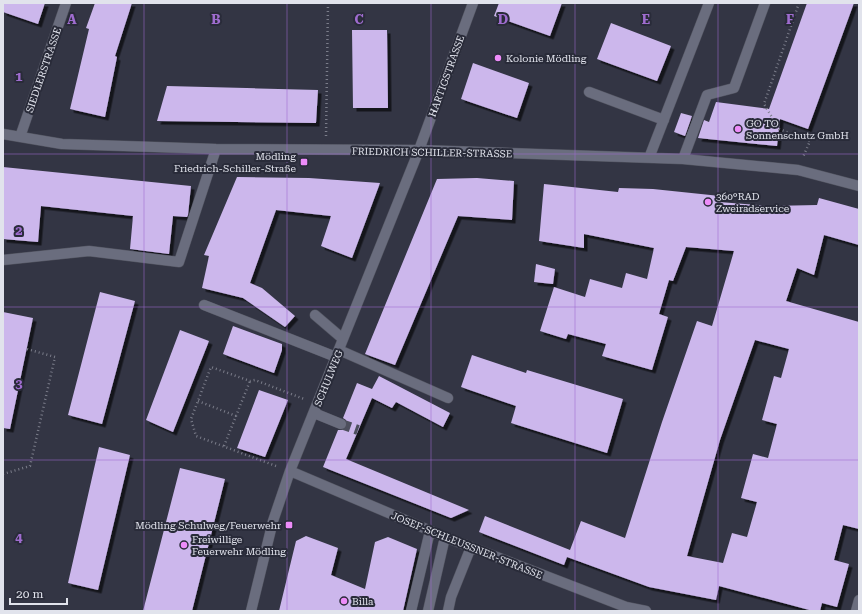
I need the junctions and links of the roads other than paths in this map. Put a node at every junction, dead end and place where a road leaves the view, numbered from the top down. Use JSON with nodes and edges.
{"nodes":[{"id":1,"x":66,"y":3,"type":"edge"},
{"id":2,"x":473,"y":3,"type":"edge"},
{"id":3,"x":709,"y":3,"type":"edge"},
{"id":4,"x":765,"y":3,"type":"edge"},
{"id":5,"x":589,"y":92,"type":"dead end"},
{"id":6,"x":664,"y":120,"type":"junction"},
{"id":7,"x":3,"y":134,"type":"edge"},
{"id":8,"x":20,"y":138,"type":"junction"},
{"id":9,"x":216,"y":150,"type":"junction"},
{"id":10,"x":419,"y":150,"type":"junction"},
{"id":11,"x":649,"y":158,"type":"junction"},
{"id":12,"x":684,"y":159,"type":"junction"},
{"id":13,"x":859,"y":186,"type":"edge"},
{"id":14,"x":3,"y":260,"type":"edge"},
{"id":15,"x":204,"y":305,"type":"dead end"},
{"id":16,"x":315,"y":315,"type":"dead end"},
{"id":17,"x":343,"y":339,"type":"junction"},
{"id":18,"x":337,"y":354,"type":"junction"},
{"id":19,"x":448,"y":398,"type":"dead end"},
{"id":20,"x":316,"y":408,"type":"junction"},
{"id":21,"x":341,"y":424,"type":"tunnel mouth"},
{"id":22,"x":290,"y":472,"type":"junction"},
{"id":23,"x":430,"y":531,"type":"junction"},
{"id":24,"x":445,"y":537,"type":"junction"},
{"id":25,"x":471,"y":547,"type":"junction"},
{"id":26,"x":859,"y":600,"type":"edge"},
{"id":27,"x":251,"y":611,"type":"edge"},
{"id":28,"x":411,"y":611,"type":"edge"},
{"id":29,"x":428,"y":611,"type":"edge"},
{"id":30,"x":448,"y":611,"type":"edge"},
{"id":31,"x":646,"y":611,"type":"edge"},
{"id":32,"x":856,"y":611,"type":"edge"}],
"edges":[{"from":1,"to":8,"type":"street","name":"SIEDLERSTRASSE"},
{"from":2,"to":10,"type":"street","name":"HARTIGSTRASSE"},
{"from":3,"to":6,"type":"street"},
{"from":4,"to":12,"type":"street"},
{"from":5,"to":6,"type":"street"},
{"from":6,"to":11,"type":"street"},
{"from":7,"to":8,"type":"street","name":"FRIEDRICH SCHILLER-STRASSE"},
{"from":8,"to":9,"type":"street","name":"FRIEDRICH SCHILLER-STRASSE"},
{"from":9,"to":10,"type":"street","name":"FRIEDRICH SCHILLER-STRASSE"},
{"from":9,"to":14,"type":"street"},
{"from":10,"to":11,"type":"street","name":"FRIEDRICH SCHILLER-STRASSE"},
{"from":10,"to":17,"type":"street","name":"SCHULWEG"},
{"from":11,"to":12,"type":"street","name":"FRIEDRICH SCHILLER-STRASSE"},
{"from":12,"to":13,"type":"street","name":"FRIEDRICH SCHILLER-STRASSE"},
{"from":15,"to":18,"type":"street"},
{"from":16,"to":17,"type":"street"},
{"from":17,"to":18,"type":"street","name":"SCHULWEG"},
{"from":18,"to":19,"type":"street"},
{"from":18,"to":20,"type":"street","name":"SCHULWEG"},
{"from":20,"to":21,"type":"street"},
{"from":20,"to":22,"type":"street","name":"SCHULWEG"},
{"from":22,"to":23,"type":"street","name":"JOSEF-SCHLEUSSNER-STRASSE"},
{"from":22,"to":27,"type":"street","name":"SCHULWEG"},
{"from":23,"to":24,"type":"street","name":"JOSEF-SCHLEUSSNER-STRASSE"},
{"from":23,"to":28,"type":"street"},
{"from":24,"to":25,"type":"street","name":"JOSEF-SCHLEUSSNER-STRASSE"},
{"from":24,"to":29,"type":"street"},
{"from":25,"to":30,"type":"street"},
{"from":25,"to":31,"type":"street","name":"JOSEF-SCHLEUSSNER-STRASSE"},
{"from":26,"to":32,"type":"street"}]}
